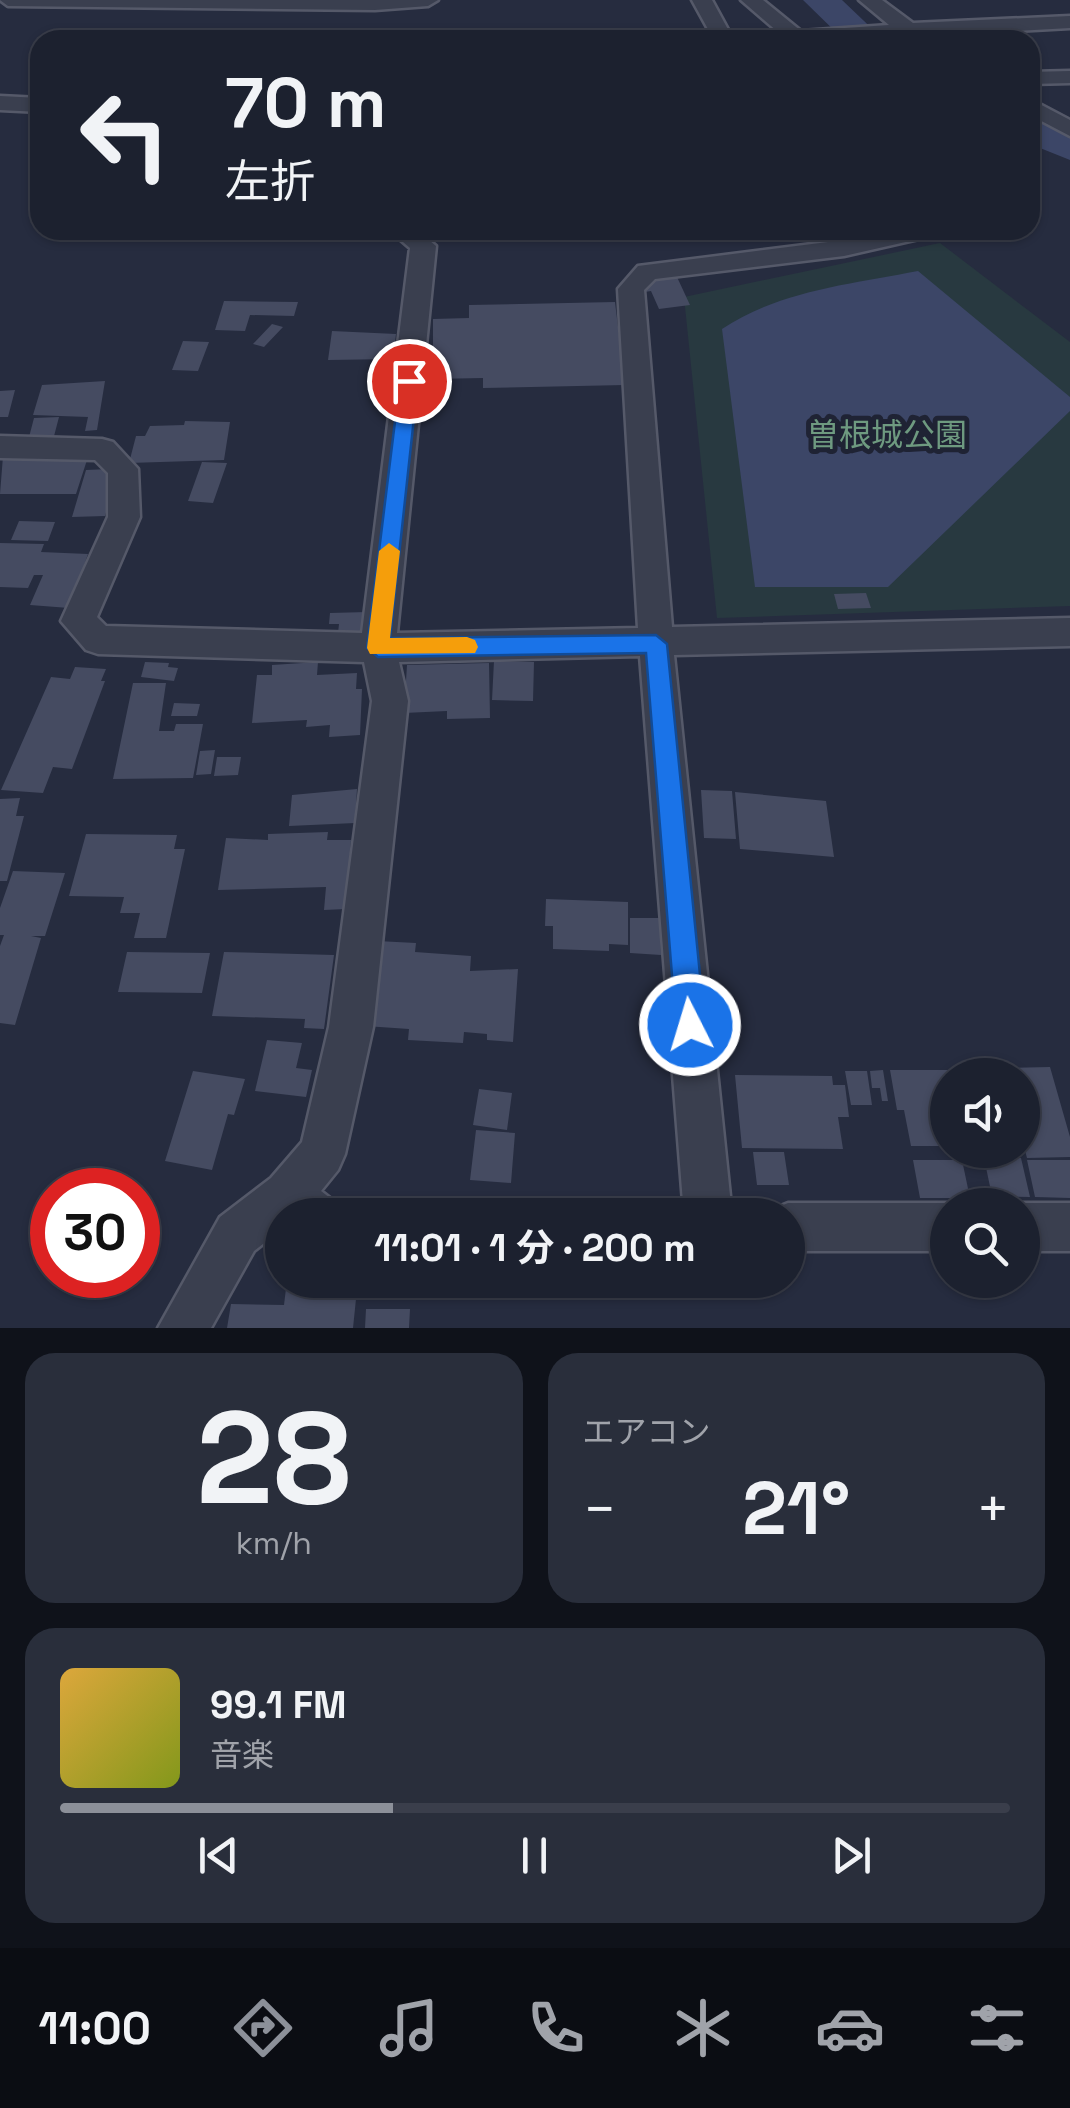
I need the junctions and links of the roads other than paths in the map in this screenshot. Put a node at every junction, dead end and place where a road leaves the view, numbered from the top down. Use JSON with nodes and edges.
{"nodes":[{"id":1,"x":8,"y":0,"type":"edge"},
{"id":2,"x":428,"y":0,"type":"edge"},
{"id":3,"x":702,"y":0,"type":"edge"},
{"id":4,"x":751,"y":0,"type":"edge"},
{"id":5,"x":869,"y":0,"type":"edge"},
{"id":6,"x":1070,"y":22,"type":"edge"},
{"id":7,"x":718,"y":30,"type":"edge"},
{"id":8,"x":794,"y":30,"type":"edge"},
{"id":9,"x":901,"y":30,"type":"edge"},
{"id":10,"x":914,"y":30,"type":"edge"},
{"id":11,"x":1070,"y":77,"type":"edge"},
{"id":12,"x":1040,"y":78,"type":"edge"},
{"id":13,"x":30,"y":106,"type":"edge"},
{"id":14,"x":2,"y":107,"type":"edge"},
{"id":15,"x":1040,"y":112,"type":"edge"},
{"id":16,"x":1070,"y":128,"type":"edge"},
{"id":17,"x":415,"y":240,"type":"edge"},
{"id":18,"x":878,"y":240,"type":"edge"},
{"id":19,"x":0,"y":447,"type":"edge"},
{"id":20,"x":1070,"y":632,"type":"edge"},
{"id":21,"x":656,"y":644,"type":"junction"},
{"id":22,"x":378,"y":648,"type":"junction"},
{"id":23,"x":303,"y":1198,"type":"edge"},
{"id":24,"x":706,"y":1198,"type":"edge"},
{"id":25,"x":265,"y":1221,"type":"edge"},
{"id":26,"x":805,"y":1227,"type":"edge"},
{"id":27,"x":930,"y":1227,"type":"edge"},
{"id":28,"x":1040,"y":1227,"type":"edge"},
{"id":29,"x":1070,"y":1227,"type":"edge"},
{"id":30,"x":184,"y":1328,"type":"edge"}],
"edges":[{"from":1,"to":2,"type":"street"},
{"from":3,"to":7,"type":"street"},
{"from":4,"to":8,"type":"street"},
{"from":5,"to":9,"type":"street"},
{"from":6,"to":10,"type":"street"},
{"from":11,"to":12,"type":"street"},
{"from":13,"to":14,"type":"street"},
{"from":15,"to":16,"type":"street"},
{"from":17,"to":22,"type":"street"},
{"from":18,"to":21,"type":"street"},
{"from":19,"to":22,"type":"street"},
{"from":20,"to":21,"type":"street"},
{"from":21,"to":22,"type":"street"},
{"from":21,"to":24,"type":"street"},
{"from":22,"to":23,"type":"street"},
{"from":25,"to":30,"type":"street"},
{"from":26,"to":27,"type":"street"},
{"from":28,"to":29,"type":"street"}]}
